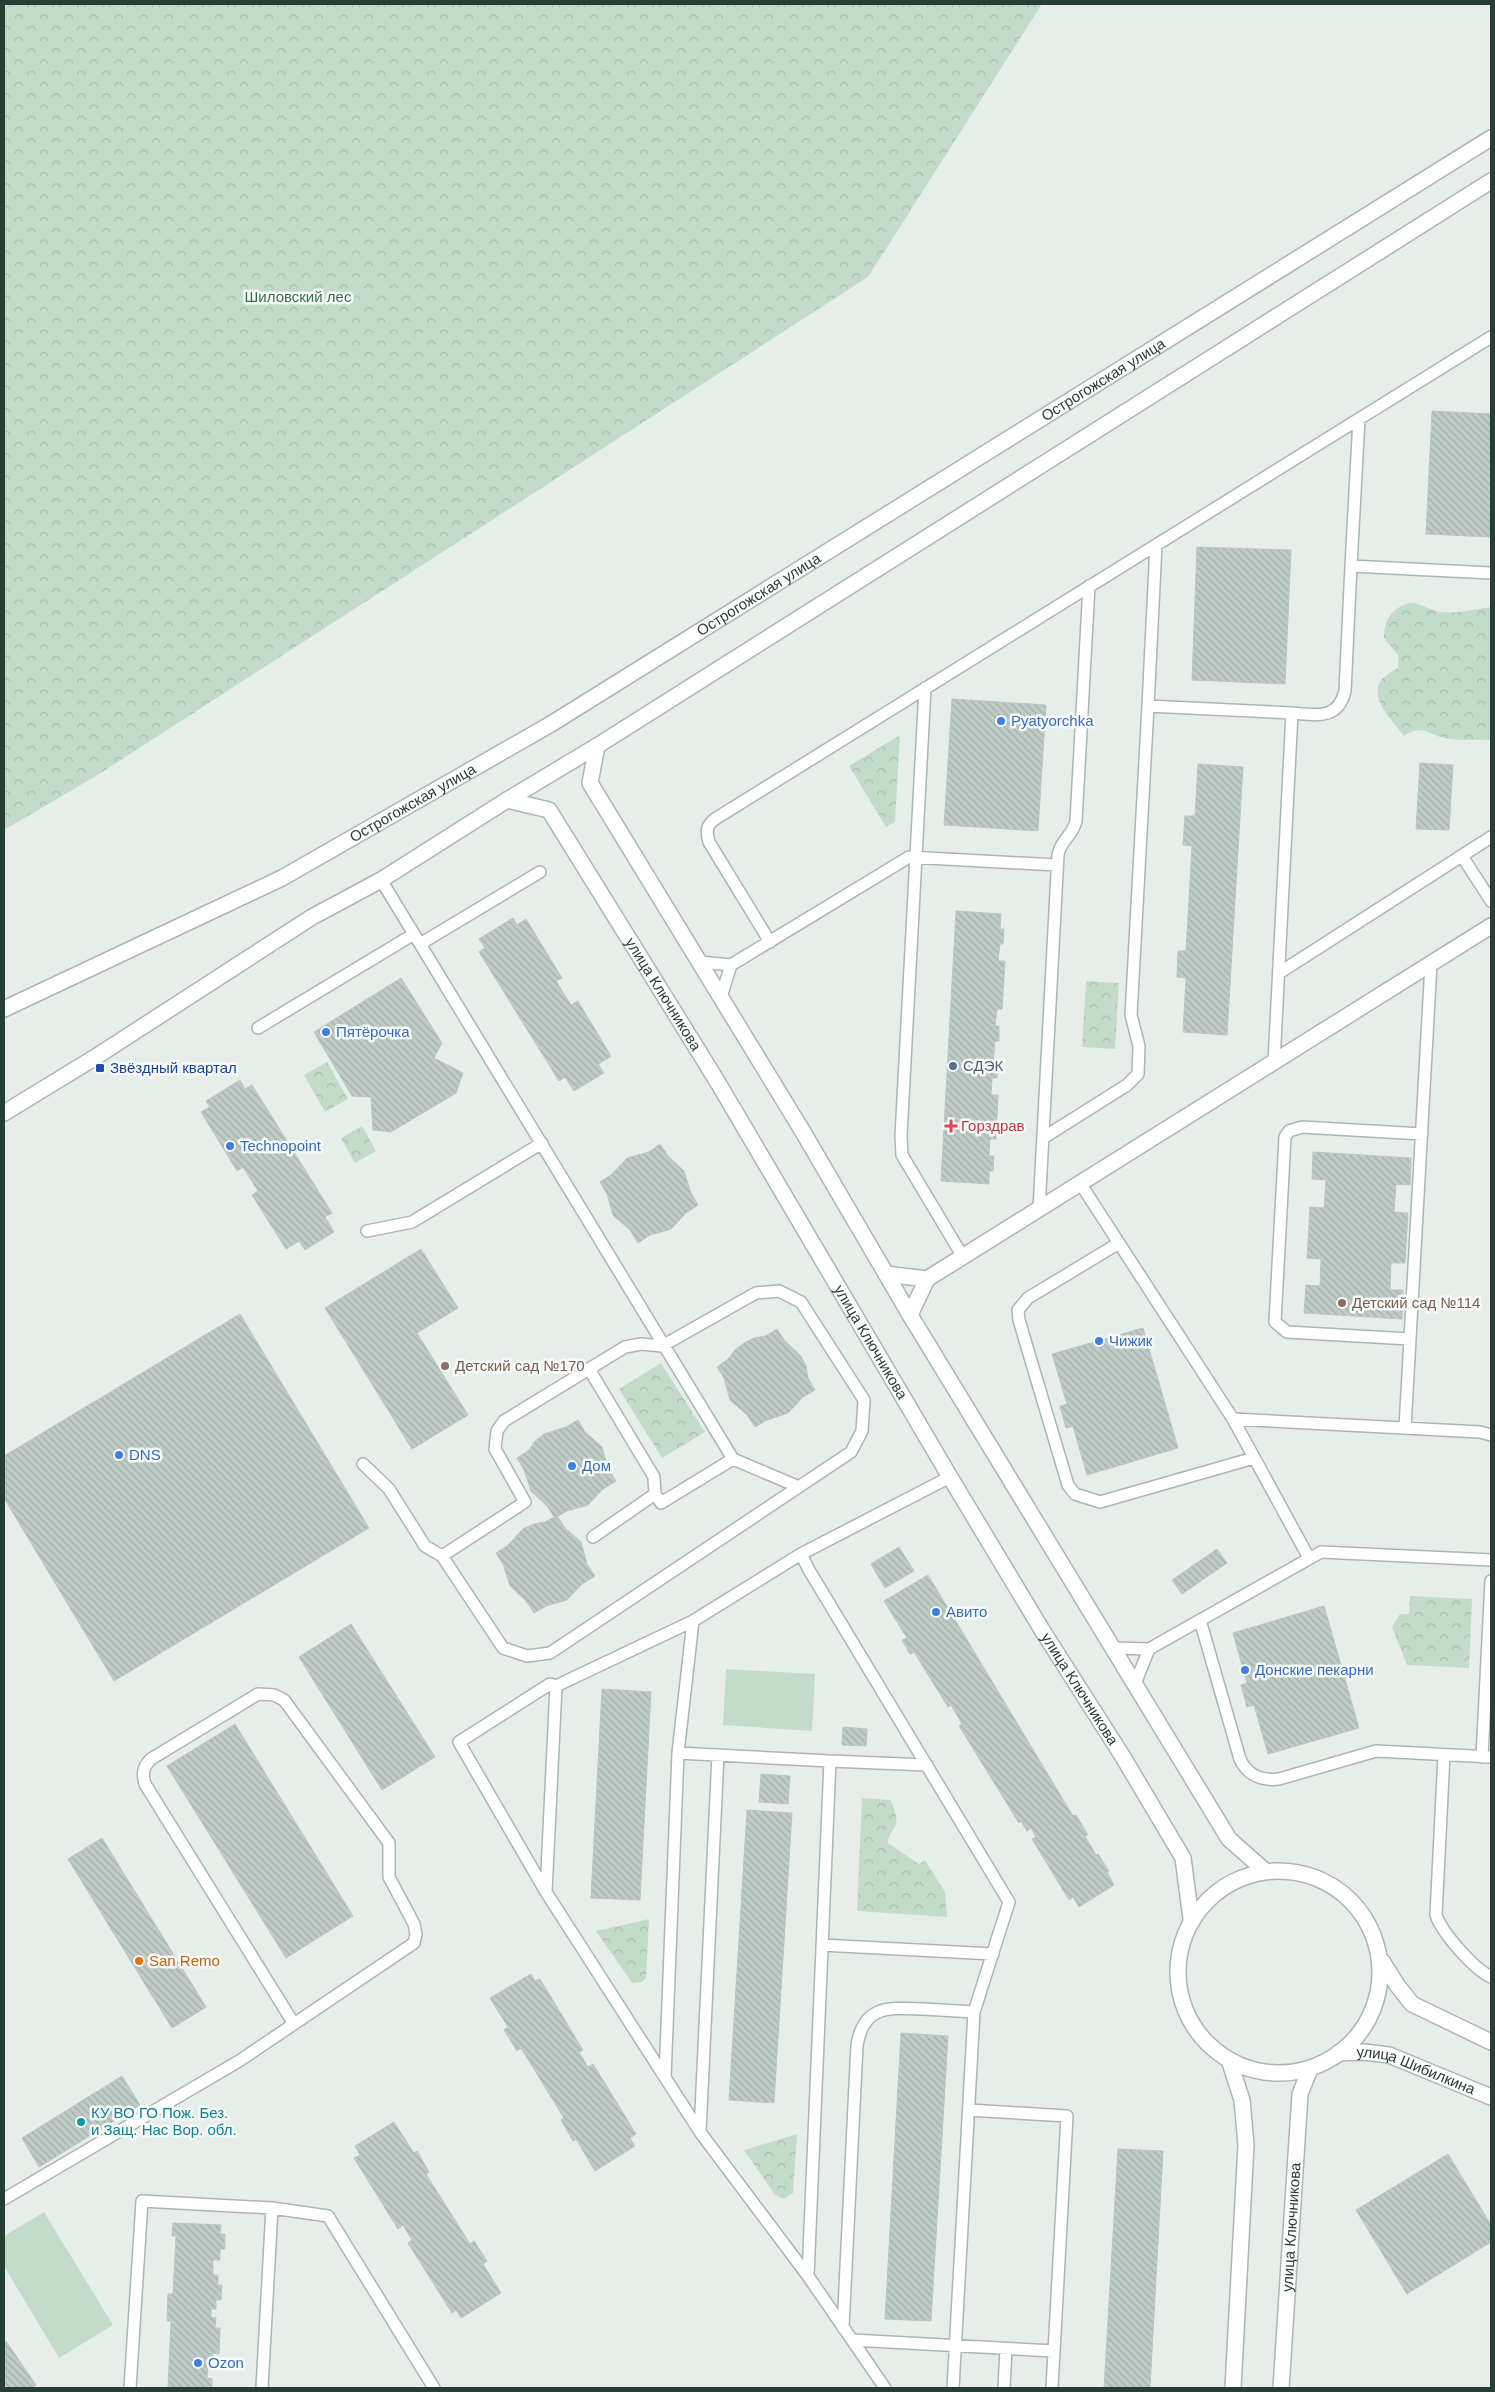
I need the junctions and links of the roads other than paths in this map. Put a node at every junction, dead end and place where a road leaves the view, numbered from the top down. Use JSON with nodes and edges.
{"nodes":[{"id":1,"x":1491,"y":138,"type":"edge"},
{"id":2,"x":1491,"y":181,"type":"edge"},
{"id":3,"x":1491,"y":337,"type":"edge"},
{"id":4,"x":1359,"y":419,"type":"junction"},
{"id":5,"x":1156,"y":545,"type":"junction"},
{"id":6,"x":1351,"y":566,"type":"junction"},
{"id":7,"x":1491,"y":573,"type":"edge"},
{"id":8,"x":1089,"y":586,"type":"junction"},
{"id":9,"x":925,"y":688,"type":"junction"},
{"id":10,"x":1148,"y":706,"type":"junction"},
{"id":11,"x":1292,"y":714,"type":"junction"},
{"id":12,"x":597,"y":746,"type":"junction"},
{"id":13,"x":507,"y":800,"type":"junction"},
{"id":14,"x":1491,"y":837,"type":"edge"},
{"id":15,"x":1462,"y":856,"type":"junction"},
{"id":16,"x":916,"y":858,"type":"junction"},
{"id":17,"x":1057,"y":865,"type":"junction"},
{"id":18,"x":540,"y":872,"type":"dead end"},
{"id":19,"x":381,"y":880,"type":"junction"},
{"id":20,"x":1491,"y":901,"type":"edge"},
{"id":21,"x":1491,"y":926,"type":"edge"},
{"id":22,"x":414,"y":934,"type":"junction"},
{"id":23,"x":770,"y":942,"type":"junction"},
{"id":24,"x":420,"y":944,"type":"junction"},
{"id":25,"x":700,"y":962,"type":"junction"},
{"id":26,"x":1431,"y":964,"type":"junction"},
{"id":27,"x":732,"y":965,"type":"junction"},
{"id":28,"x":1279,"y":973,"type":"junction"},
{"id":29,"x":721,"y":997,"type":"junction"},
{"id":30,"x":4,"y":1009,"type":"edge"},
{"id":31,"x":258,"y":1028,"type":"dead end"},
{"id":32,"x":1274,"y":1062,"type":"junction"},
{"id":33,"x":4,"y":1113,"type":"edge"},
{"id":34,"x":1422,"y":1134,"type":"junction"},
{"id":35,"x":1043,"y":1138,"type":"junction"},
{"id":36,"x":542,"y":1143,"type":"junction"},
{"id":37,"x":1080,"y":1184,"type":"junction"},
{"id":38,"x":1039,"y":1209,"type":"junction"},
{"id":39,"x":367,"y":1230,"type":"dead end"},
{"id":40,"x":1119,"y":1243,"type":"junction"},
{"id":41,"x":963,"y":1257,"type":"junction"},
{"id":42,"x":886,"y":1274,"type":"junction"},
{"id":43,"x":927,"y":1279,"type":"junction"},
{"id":44,"x":910,"y":1315,"type":"junction"},
{"id":45,"x":1410,"y":1339,"type":"junction"},
{"id":46,"x":664,"y":1345,"type":"junction"},
{"id":47,"x":589,"y":1369,"type":"junction"},
{"id":48,"x":1233,"y":1419,"type":"junction"},
{"id":49,"x":1405,"y":1428,"type":"junction"},
{"id":50,"x":1491,"y":1435,"type":"edge"},
{"id":51,"x":1254,"y":1458,"type":"junction"},
{"id":52,"x":734,"y":1459,"type":"junction"},
{"id":53,"x":363,"y":1464,"type":"dead end"},
{"id":54,"x":950,"y":1476,"type":"junction"},
{"id":55,"x":799,"y":1487,"type":"junction"},
{"id":56,"x":655,"y":1494,"type":"junction"},
{"id":57,"x":593,"y":1537,"type":"dead end"},
{"id":58,"x":801,"y":1554,"type":"junction"},
{"id":59,"x":442,"y":1556,"type":"junction"},
{"id":60,"x":1308,"y":1558,"type":"junction"},
{"id":61,"x":1491,"y":1560,"type":"edge"},
{"id":62,"x":1491,"y":1581,"type":"edge"},
{"id":63,"x":1200,"y":1620,"type":"junction"},
{"id":64,"x":693,"y":1621,"type":"junction"},
{"id":65,"x":1490,"y":1629,"type":"edge"},
{"id":66,"x":1113,"y":1648,"type":"junction"},
{"id":67,"x":1149,"y":1649,"type":"junction"},
{"id":68,"x":1135,"y":1684,"type":"junction"},
{"id":69,"x":556,"y":1686,"type":"junction"},
{"id":70,"x":678,"y":1753,"type":"junction"},
{"id":71,"x":718,"y":1755,"type":"junction"},
{"id":72,"x":1444,"y":1755,"type":"junction"},
{"id":73,"x":1487,"y":1757,"type":"edge"},
{"id":74,"x":830,"y":1761,"type":"junction"},
{"id":75,"x":927,"y":1765,"type":"junction"},
{"id":76,"x":1264,"y":1870,"type":"junction"},
{"id":77,"x":546,"y":1892,"type":"junction"},
{"id":78,"x":1191,"y":1919,"type":"junction"},
{"id":79,"x":822,"y":1945,"type":"junction"},
{"id":80,"x":993,"y":1954,"type":"junction"},
{"id":81,"x":1381,"y":1960,"type":"junction"},
{"id":82,"x":1491,"y":1977,"type":"edge"},
{"id":83,"x":974,"y":2012,"type":"junction"},
{"id":84,"x":294,"y":2024,"type":"junction"},
{"id":85,"x":1491,"y":2042,"type":"edge"},
{"id":86,"x":1338,"y":2053,"type":"junction"},
{"id":87,"x":1230,"y":2063,"type":"junction"},
{"id":88,"x":1310,"y":2069,"type":"junction"},
{"id":89,"x":666,"y":2077,"type":"junction"},
{"id":90,"x":1491,"y":2097,"type":"edge"},
{"id":91,"x":969,"y":2110,"type":"junction"},
{"id":92,"x":700,"y":2132,"type":"junction"},
{"id":93,"x":4,"y":2199,"type":"edge"},
{"id":94,"x":272,"y":2208,"type":"junction"},
{"id":95,"x":808,"y":2276,"type":"junction"},
{"id":96,"x":843,"y":2328,"type":"junction"},
{"id":97,"x":852,"y":2340,"type":"junction"},
{"id":98,"x":956,"y":2346,"type":"junction"},
{"id":99,"x":1006,"y":2349,"type":"junction"},
{"id":100,"x":1054,"y":2352,"type":"junction"},
{"id":101,"x":130,"y":2388,"type":"edge"},
{"id":102,"x":262,"y":2388,"type":"edge"},
{"id":103,"x":434,"y":2388,"type":"edge"},
{"id":104,"x":885,"y":2388,"type":"edge"},
{"id":105,"x":953,"y":2388,"type":"edge"},
{"id":106,"x":1004,"y":2388,"type":"edge"},
{"id":107,"x":1052,"y":2388,"type":"edge"},
{"id":108,"x":1233,"y":2388,"type":"edge"},
{"id":109,"x":1281,"y":2388,"type":"edge"}],
"edges":[{"from":1,"to":30,"type":"street","name":"Острогожская улица"},
{"from":2,"to":12,"type":"street"},
{"from":3,"to":4,"type":"lane"},
{"from":4,"to":5,"type":"lane"},
{"from":4,"to":6,"type":"lane"},
{"from":5,"to":8,"type":"lane"},
{"from":5,"to":10,"type":"lane"},
{"from":6,"to":7,"type":"lane"},
{"from":6,"to":11,"type":"lane"},
{"from":8,"to":9,"type":"lane"},
{"from":8,"to":17,"type":"lane"},
{"from":9,"to":16,"type":"lane"},
{"from":9,"to":23,"type":"lane"},
{"from":10,"to":11,"type":"lane"},
{"from":10,"to":35,"type":"lane"},
{"from":11,"to":28,"type":"lane"},
{"from":12,"to":13,"type":"street"},
{"from":12,"to":25,"type":"street"},
{"from":13,"to":19,"type":"street"},
{"from":13,"to":54,"type":"street","name":"улица Ключникова"},
{"from":14,"to":15,"type":"lane"},
{"from":15,"to":20,"type":"lane"},
{"from":15,"to":28,"type":"lane"},
{"from":16,"to":17,"type":"lane"},
{"from":16,"to":23,"type":"lane"},
{"from":16,"to":41,"type":"lane"},
{"from":17,"to":35,"type":"lane"},
{"from":18,"to":24,"type":"lane"},
{"from":19,"to":22,"type":"lane"},
{"from":19,"to":33,"type":"street"},
{"from":21,"to":26,"type":"street"},
{"from":22,"to":24,"type":"lane"},
{"from":22,"to":31,"type":"lane"},
{"from":23,"to":27,"type":"lane"},
{"from":24,"to":36,"type":"lane"},
{"from":25,"to":27,"type":"lane"},
{"from":25,"to":29,"type":"street"},
{"from":26,"to":32,"type":"street"},
{"from":26,"to":34,"type":"lane"},
{"from":27,"to":29,"type":"lane"},
{"from":28,"to":32,"type":"lane"},
{"from":29,"to":42,"type":"street"},
{"from":32,"to":37,"type":"street"},
{"from":34,"to":45,"type":"lane"},
{"from":34,"to":45,"type":"lane"},
{"from":35,"to":38,"type":"lane"},
{"from":36,"to":39,"type":"lane"},
{"from":36,"to":46,"type":"lane"},
{"from":37,"to":38,"type":"street"},
{"from":37,"to":40,"type":"lane"},
{"from":38,"to":41,"type":"street"},
{"from":40,"to":48,"type":"lane"},
{"from":40,"to":51,"type":"lane"},
{"from":41,"to":43,"type":"street"},
{"from":42,"to":43,"type":"street"},
{"from":42,"to":44,"type":"street"},
{"from":43,"to":44,"type":"street"},
{"from":44,"to":66,"type":"street"},
{"from":45,"to":49,"type":"lane"},
{"from":46,"to":47,"type":"lane"},
{"from":46,"to":52,"type":"lane"},
{"from":46,"to":55,"type":"lane"},
{"from":47,"to":56,"type":"lane"},
{"from":47,"to":59,"type":"lane"},
{"from":48,"to":49,"type":"lane"},
{"from":48,"to":51,"type":"lane"},
{"from":49,"to":50,"type":"lane"},
{"from":51,"to":60,"type":"lane"},
{"from":52,"to":55,"type":"lane"},
{"from":52,"to":56,"type":"lane"},
{"from":53,"to":59,"type":"lane"},
{"from":54,"to":58,"type":"lane"},
{"from":54,"to":78,"type":"street","name":"улица Ключникова"},
{"from":55,"to":59,"type":"lane"},
{"from":56,"to":57,"type":"lane"},
{"from":58,"to":64,"type":"lane"},
{"from":58,"to":75,"type":"lane"},
{"from":60,"to":61,"type":"lane"},
{"from":60,"to":63,"type":"lane"},
{"from":62,"to":65,"type":"lane"},
{"from":63,"to":67,"type":"lane"},
{"from":63,"to":72,"type":"lane"},
{"from":64,"to":69,"type":"lane"},
{"from":64,"to":70,"type":"lane"},
{"from":65,"to":73,"type":"lane"},
{"from":66,"to":67,"type":"lane"},
{"from":66,"to":68,"type":"street"},
{"from":67,"to":68,"type":"lane"},
{"from":68,"to":76,"type":"street"},
{"from":69,"to":77,"type":"lane"},
{"from":69,"to":77,"type":"lane"},
{"from":70,"to":71,"type":"lane"},
{"from":70,"to":89,"type":"lane"},
{"from":71,"to":74,"type":"lane"},
{"from":71,"to":92,"type":"lane"},
{"from":72,"to":73,"type":"lane"},
{"from":72,"to":82,"type":"lane"},
{"from":74,"to":75,"type":"lane"},
{"from":74,"to":79,"type":"lane"},
{"from":75,"to":80,"type":"lane"},
{"from":76,"to":78,"type":"street"},
{"from":76,"to":81,"type":"street"},
{"from":77,"to":89,"type":"lane"},
{"from":78,"to":87,"type":"street"},
{"from":79,"to":80,"type":"lane"},
{"from":79,"to":95,"type":"lane"},
{"from":80,"to":83,"type":"lane"},
{"from":81,"to":85,"type":"street"},
{"from":81,"to":86,"type":"street"},
{"from":83,"to":91,"type":"lane"},
{"from":83,"to":96,"type":"lane"},
{"from":84,"to":84,"type":"lane"},
{"from":84,"to":93,"type":"lane"},
{"from":86,"to":88,"type":"street"},
{"from":86,"to":90,"type":"street","name":"улица Шибилкина"},
{"from":87,"to":88,"type":"street"},
{"from":87,"to":108,"type":"street"},
{"from":88,"to":109,"type":"street","name":"улица Ключникова"},
{"from":89,"to":92,"type":"lane"},
{"from":91,"to":98,"type":"lane"},
{"from":91,"to":100,"type":"lane"},
{"from":92,"to":95,"type":"lane"},
{"from":94,"to":101,"type":"lane"},
{"from":94,"to":102,"type":"lane"},
{"from":94,"to":103,"type":"lane"},
{"from":95,"to":96,"type":"lane"},
{"from":96,"to":97,"type":"lane"},
{"from":97,"to":98,"type":"lane"},
{"from":97,"to":104,"type":"lane"},
{"from":98,"to":99,"type":"lane"},
{"from":98,"to":105,"type":"lane"},
{"from":99,"to":100,"type":"lane"},
{"from":99,"to":106,"type":"lane"},
{"from":100,"to":107,"type":"lane"}]}
